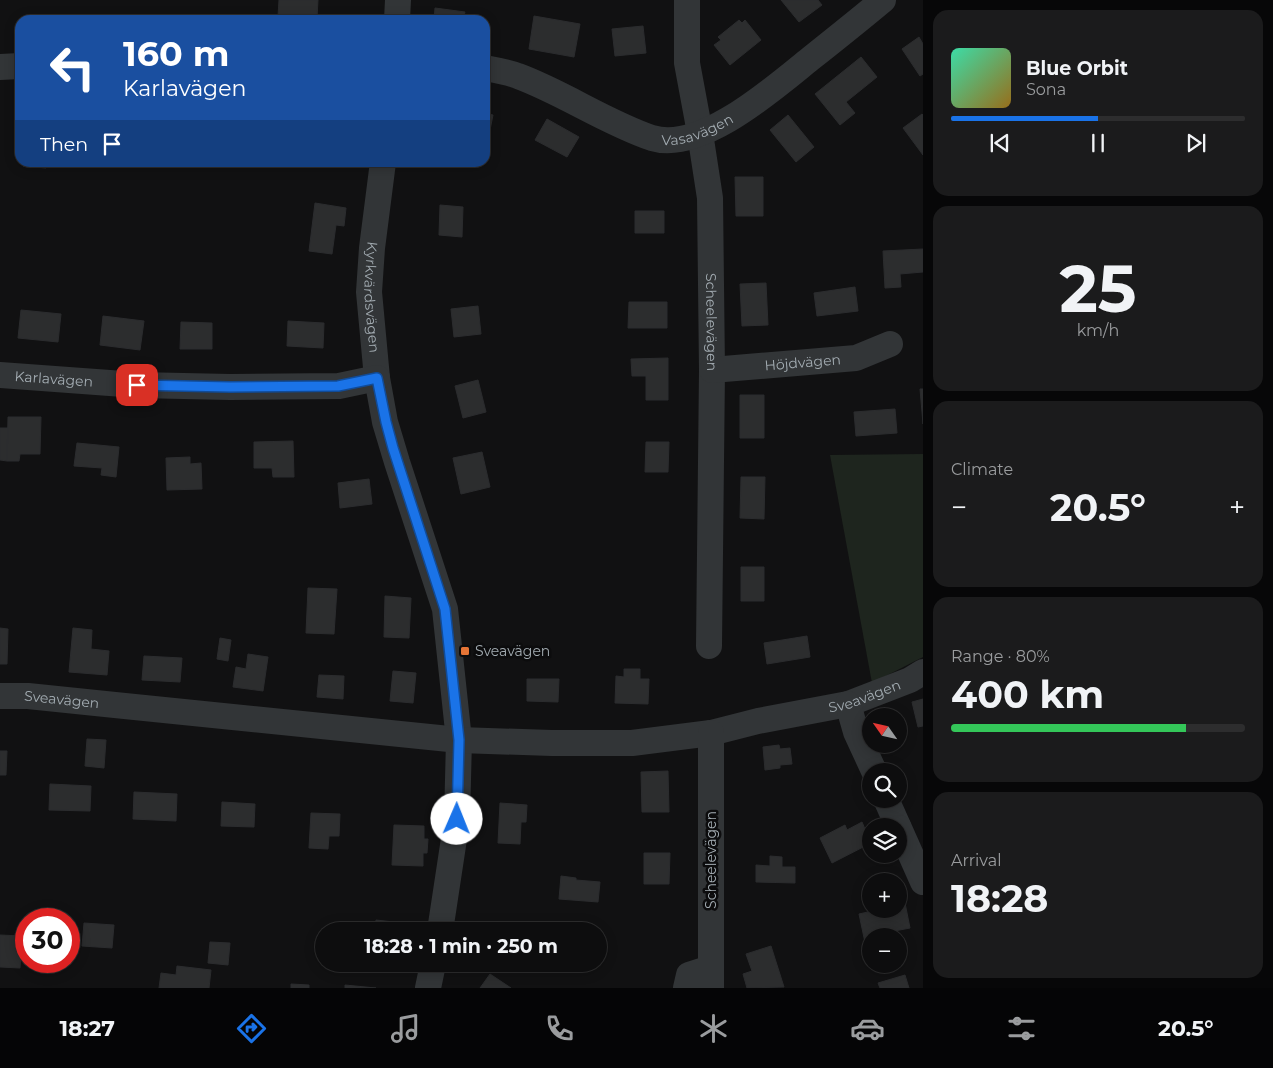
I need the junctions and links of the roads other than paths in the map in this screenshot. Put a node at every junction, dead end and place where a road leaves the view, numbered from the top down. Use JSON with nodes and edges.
{"nodes":[{"id":1,"x":398,"y":0,"type":"edge"},
{"id":2,"x":687,"y":0,"type":"edge"},
{"id":3,"x":883,"y":0,"type":"edge"},
{"id":4,"x":397,"y":15,"type":"edge"},
{"id":5,"x":15,"y":66,"type":"edge"},
{"id":6,"x":0,"y":67,"type":"edge"},
{"id":7,"x":490,"y":69,"type":"edge"},
{"id":8,"x":700,"y":133,"type":"junction"},
{"id":9,"x":382,"y":167,"type":"edge"},
{"id":10,"x":890,"y":344,"type":"dead end"},
{"id":11,"x":712,"y":370,"type":"junction"},
{"id":12,"x":0,"y":375,"type":"edge"},
{"id":13,"x":377,"y":378,"type":"junction"},
{"id":14,"x":709,"y":646,"type":"dead end"},
{"id":15,"x":923,"y":672,"type":"edge"},
{"id":16,"x":0,"y":696,"type":"edge"},
{"id":17,"x":848,"y":704,"type":"junction"},
{"id":18,"x":711,"y":733,"type":"junction"},
{"id":19,"x":459,"y":740,"type":"junction"},
{"id":20,"x":870,"y":763,"type":"edge"},
{"id":21,"x":907,"y":847,"type":"edge"},
{"id":22,"x":923,"y":882,"type":"edge"},
{"id":23,"x":441,"y":922,"type":"edge"},
{"id":24,"x":431,"y":972,"type":"edge"},
{"id":25,"x":711,"y":978,"type":"edge"},
{"id":26,"x":428,"y":988,"type":"edge"},
{"id":27,"x":686,"y":988,"type":"edge"}],
"edges":[{"from":1,"to":4,"type":"street"},
{"from":2,"to":8,"type":"street","name":"Scheelevägen"},
{"from":3,"to":8,"type":"street","name":"Vasavägen"},
{"from":5,"to":6,"type":"street"},
{"from":7,"to":8,"type":"street","name":"Vasavägen"},
{"from":8,"to":11,"type":"street","name":"Scheelevägen"},
{"from":9,"to":13,"type":"street","name":"Kyrkvärdsvägen"},
{"from":10,"to":11,"type":"street","name":"Höjdvägen"},
{"from":11,"to":14,"type":"street","name":"Scheelevägen"},
{"from":12,"to":13,"type":"street","name":"Karlavägen"},
{"from":13,"to":19,"type":"street","name":"Kyrkvärdsvägen"},
{"from":15,"to":17,"type":"street","name":"Sveavägen"},
{"from":16,"to":19,"type":"street","name":"Sveavägen"},
{"from":17,"to":18,"type":"street","name":"Sveavägen"},
{"from":17,"to":20,"type":"street"},
{"from":18,"to":19,"type":"street","name":"Sveavägen"},
{"from":18,"to":25,"type":"street","name":"Scheelevägen"},
{"from":19,"to":23,"type":"street","name":"Kyrkvärdsvägen"},
{"from":21,"to":22,"type":"street"},
{"from":24,"to":26,"type":"street"},
{"from":25,"to":27,"type":"street"}]}
